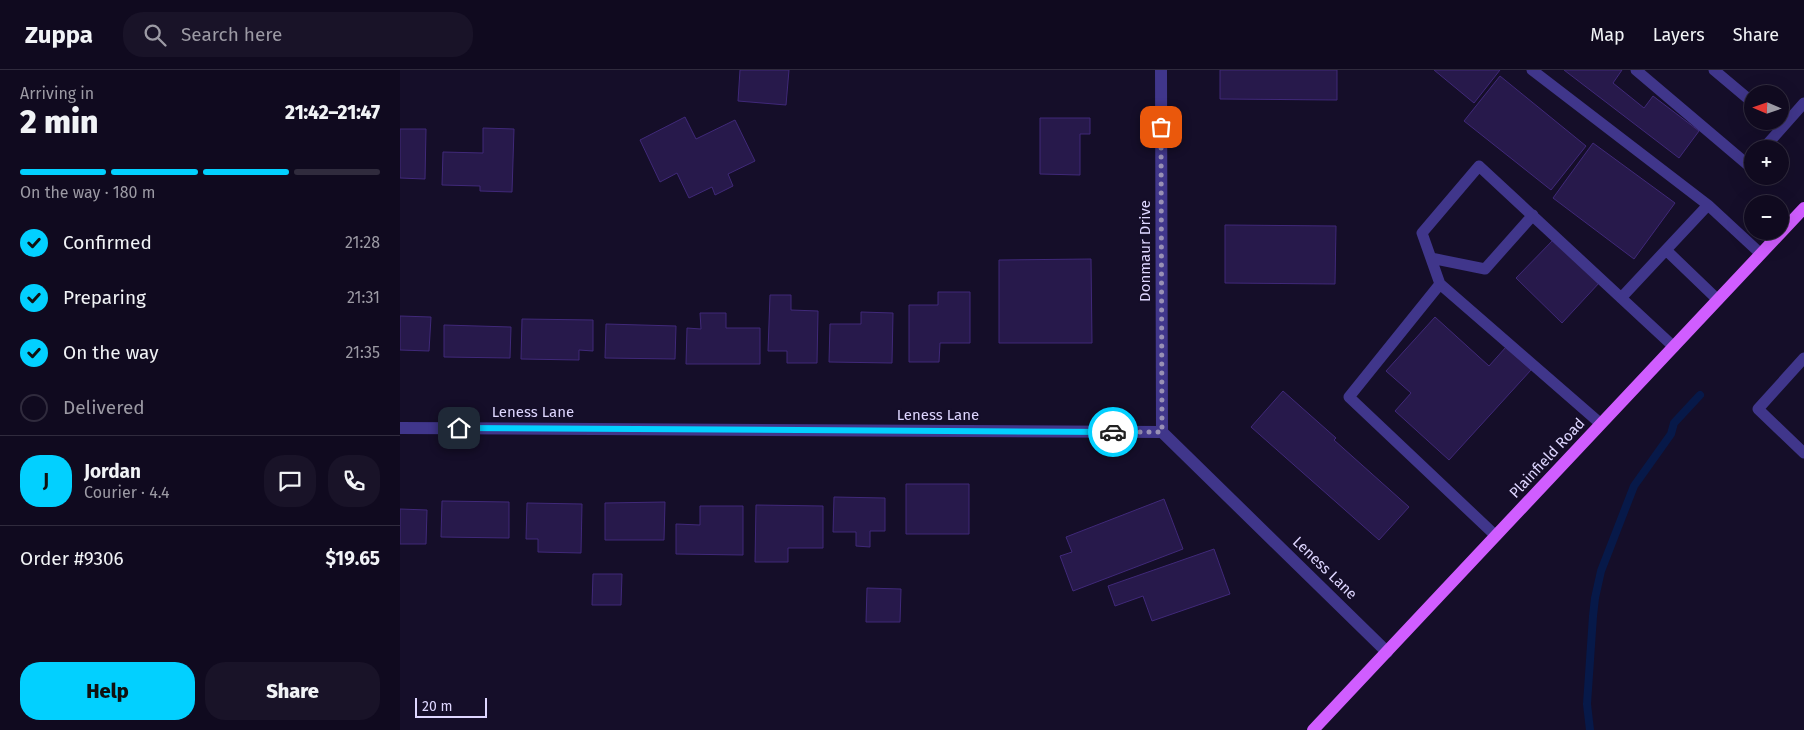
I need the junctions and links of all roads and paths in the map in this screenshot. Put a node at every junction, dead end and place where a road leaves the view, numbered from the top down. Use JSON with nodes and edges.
{"nodes":[{"id":1,"x":1161,"y":70,"type":"edge"},
{"id":2,"x":1532,"y":70,"type":"edge"},
{"id":3,"x":1636,"y":70,"type":"edge"},
{"id":4,"x":1714,"y":70,"type":"edge"},
{"id":5,"x":1744,"y":95,"type":"edge"},
{"id":6,"x":1804,"y":103,"type":"edge"},
{"id":7,"x":1789,"y":116,"type":"edge"},
{"id":8,"x":1744,"y":162,"type":"edge"},
{"id":9,"x":1708,"y":205,"type":"junction"},
{"id":10,"x":1804,"y":208,"type":"edge"},
{"id":11,"x":1533,"y":215,"type":"junction"},
{"id":12,"x":1666,"y":250,"type":"junction"},
{"id":13,"x":1761,"y":254,"type":"junction"},
{"id":14,"x":1431,"y":258,"type":"junction"},
{"id":15,"x":1440,"y":284,"type":"junction"},
{"id":16,"x":1621,"y":298,"type":"junction"},
{"id":17,"x":1718,"y":300,"type":"junction"},
{"id":18,"x":1674,"y":347,"type":"junction"},
{"id":19,"x":1804,"y":358,"type":"edge"},
{"id":20,"x":1601,"y":424,"type":"junction"},
{"id":21,"x":400,"y":428,"type":"edge"},
{"id":22,"x":1162,"y":432,"type":"junction"},
{"id":23,"x":1804,"y":453,"type":"edge"},
{"id":24,"x":1496,"y":536,"type":"junction"},
{"id":25,"x":1387,"y":652,"type":"junction"},
{"id":26,"x":1313,"y":730,"type":"edge"}],
"edges":[{"from":1,"to":22,"type":"street","name":"Donmaur Drive"},
{"from":2,"to":9,"type":"lane"},
{"from":3,"to":8,"type":"lane"},
{"from":4,"to":5,"type":"lane"},
{"from":6,"to":7,"type":"lane"},
{"from":9,"to":12,"type":"lane"},
{"from":9,"to":13,"type":"lane"},
{"from":10,"to":13,"type":"main road","name":"Plainfield Road"},
{"from":11,"to":14,"type":"lane"},
{"from":11,"to":14,"type":"lane"},
{"from":11,"to":16,"type":"lane"},
{"from":12,"to":16,"type":"lane"},
{"from":12,"to":17,"type":"lane"},
{"from":13,"to":17,"type":"main road","name":"Plainfield Road"},
{"from":14,"to":15,"type":"lane"},
{"from":15,"to":20,"type":"lane"},
{"from":15,"to":24,"type":"lane"},
{"from":16,"to":18,"type":"lane"},
{"from":17,"to":18,"type":"main road","name":"Plainfield Road"},
{"from":18,"to":20,"type":"main road","name":"Plainfield Road"},
{"from":19,"to":23,"type":"lane"},
{"from":20,"to":24,"type":"main road","name":"Plainfield Road"},
{"from":21,"to":22,"type":"street","name":"Leness Lane"},
{"from":22,"to":25,"type":"street","name":"Leness Lane"},
{"from":24,"to":25,"type":"main road","name":"Plainfield Road"},
{"from":25,"to":26,"type":"main road","name":"Plainfield Road"}]}
